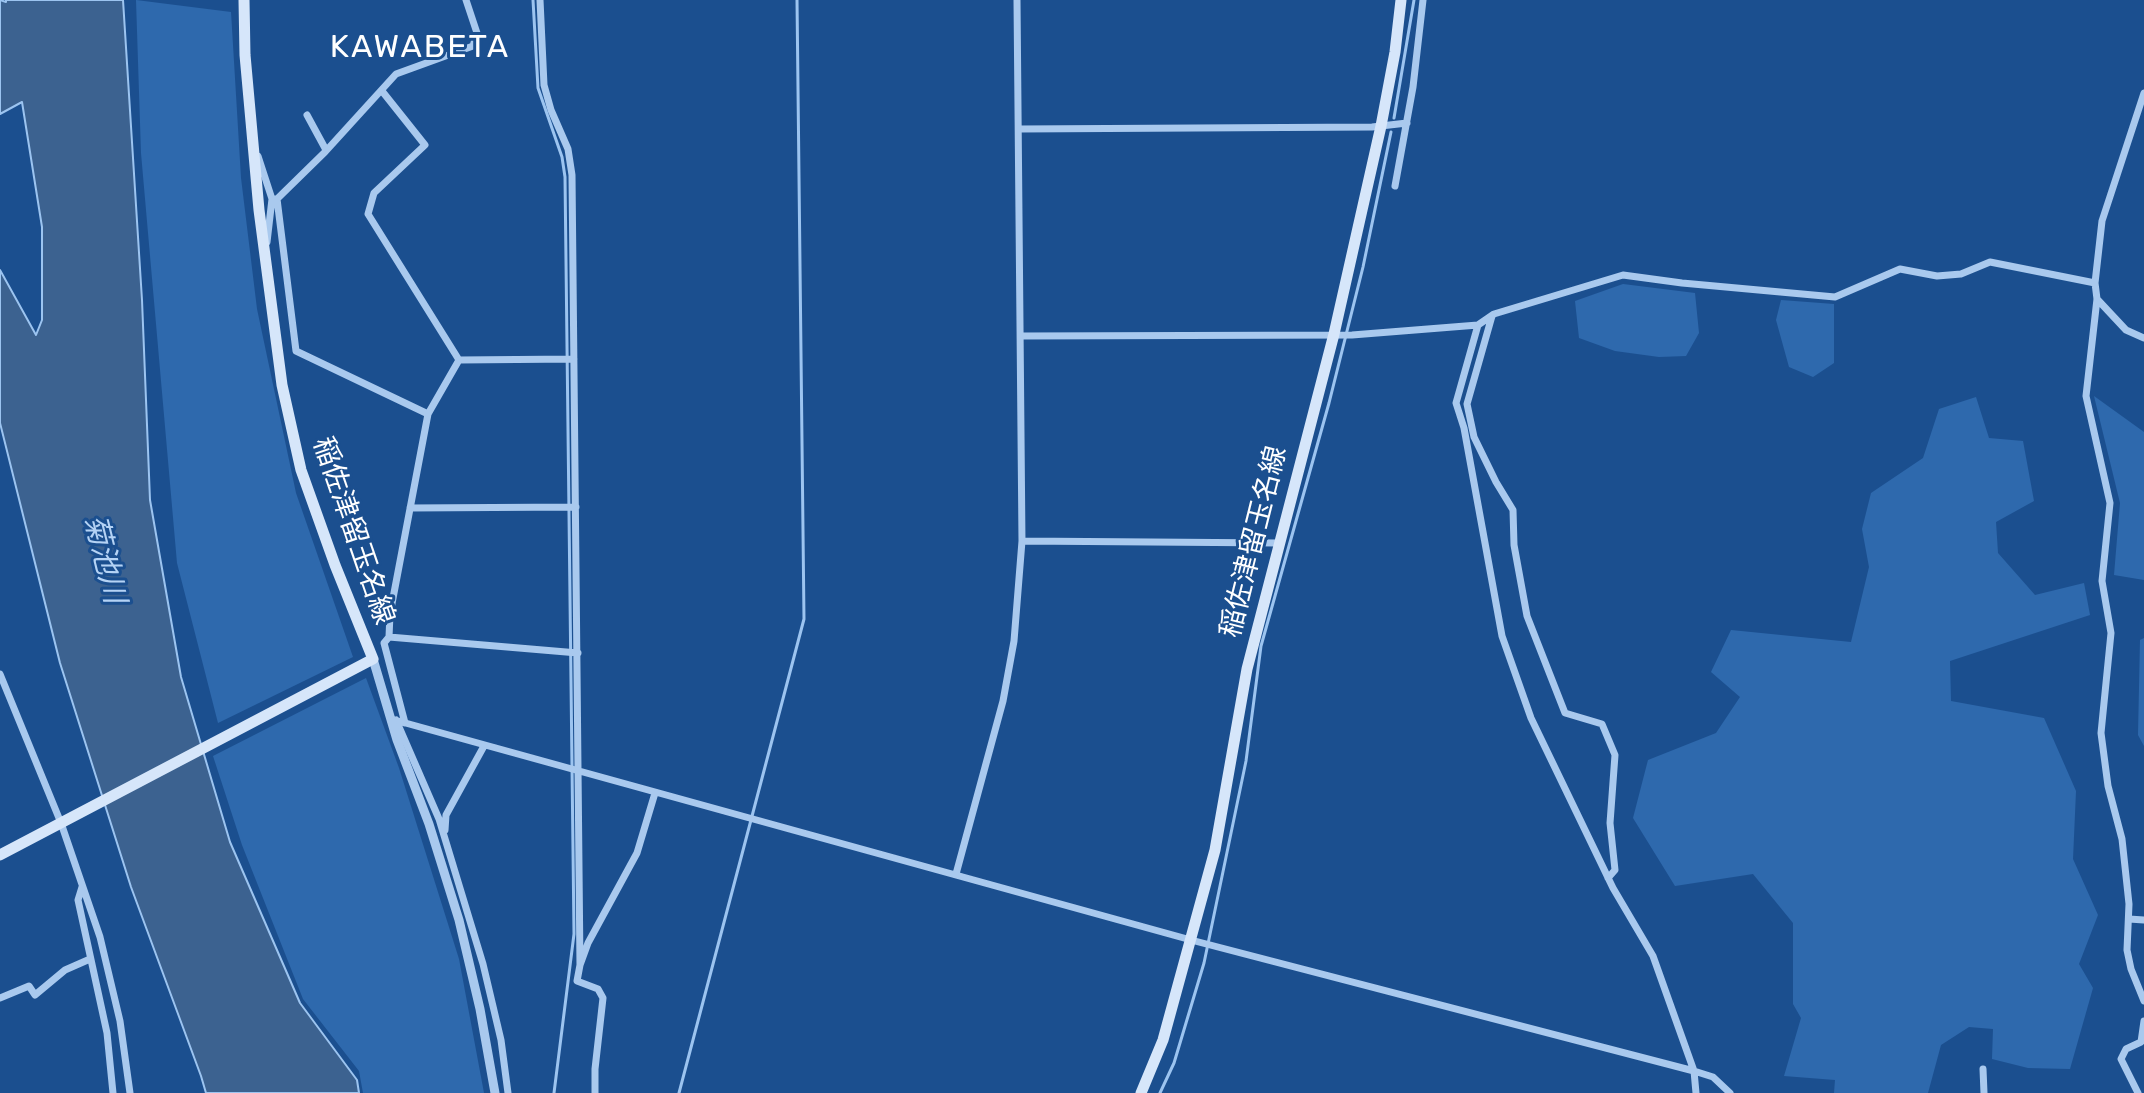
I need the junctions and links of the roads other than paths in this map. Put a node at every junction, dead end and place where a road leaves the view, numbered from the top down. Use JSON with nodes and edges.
{"nodes":[{"id":1,"x":244,"y":0,"type":"edge"},
{"id":2,"x":466,"y":0,"type":"edge"},
{"id":3,"x":540,"y":0,"type":"edge"},
{"id":4,"x":1017,"y":0,"type":"edge"},
{"id":5,"x":1401,"y":0,"type":"edge"},
{"id":6,"x":1423,"y":0,"type":"edge"},
{"id":7,"x":382,"y":91,"type":"junction"},
{"id":8,"x":2144,"y":93,"type":"edge"},
{"id":9,"x":307,"y":115,"type":"dead end"},
{"id":10,"x":1407,"y":123,"type":"junction"},
{"id":11,"x":1381,"y":126,"type":"junction"},
{"id":12,"x":1019,"y":129,"type":"junction"},
{"id":13,"x":253,"y":139,"type":"junction"},
{"id":14,"x":326,"y":150,"type":"junction"},
{"id":15,"x":1395,"y":186,"type":"dead end"},
{"id":16,"x":274,"y":199,"type":"junction"},
{"id":17,"x":265,"y":256,"type":"junction"},
{"id":18,"x":2095,"y":283,"type":"junction"},
{"id":19,"x":2097,"y":299,"type":"junction"},
{"id":20,"x":1492,"y":314,"type":"junction"},
{"id":21,"x":1478,"y":325,"type":"junction"},
{"id":22,"x":1337,"y":334,"type":"junction"},
{"id":23,"x":1021,"y":336,"type":"junction"},
{"id":24,"x":2144,"y":338,"type":"edge"},
{"id":25,"x":573,"y":359,"type":"junction"},
{"id":26,"x":459,"y":360,"type":"junction"},
{"id":27,"x":428,"y":414,"type":"junction"},
{"id":28,"x":574,"y":507,"type":"junction"},
{"id":29,"x":410,"y":508,"type":"junction"},
{"id":30,"x":1022,"y":541,"type":"junction"},
{"id":31,"x":1279,"y":543,"type":"junction"},
{"id":32,"x":389,"y":637,"type":"junction"},
{"id":33,"x":576,"y":653,"type":"junction"},
{"id":34,"x":373,"y":659,"type":"junction"},
{"id":35,"x":0,"y":674,"type":"edge"},
{"id":36,"x":394,"y":720,"type":"junction"},
{"id":37,"x":405,"y":723,"type":"junction"},
{"id":38,"x":484,"y":746,"type":"junction"},
{"id":39,"x":578,"y":772,"type":"junction"},
{"id":40,"x":655,"y":793,"type":"junction"},
{"id":41,"x":65,"y":821,"type":"junction"},
{"id":42,"x":444,"y":836,"type":"junction"},
{"id":43,"x":0,"y":855,"type":"edge"},
{"id":44,"x":956,"y":874,"type":"junction"},
{"id":45,"x":1608,"y":878,"type":"junction"},
{"id":46,"x":82,"y":884,"type":"junction"},
{"id":47,"x":2129,"y":919,"type":"junction"},
{"id":48,"x":2144,"y":920,"type":"edge"},
{"id":49,"x":1201,"y":943,"type":"junction"},
{"id":50,"x":90,"y":959,"type":"junction"},
{"id":51,"x":580,"y":965,"type":"junction"},
{"id":52,"x":0,"y":998,"type":"edge"},
{"id":53,"x":2144,"y":1001,"type":"edge"},
{"id":54,"x":2144,"y":1021,"type":"edge"},
{"id":55,"x":1983,"y":1069,"type":"dead end"},
{"id":56,"x":1694,"y":1071,"type":"junction"},
{"id":57,"x":113,"y":1093,"type":"edge"},
{"id":58,"x":130,"y":1093,"type":"edge"},
{"id":59,"x":495,"y":1093,"type":"edge"},
{"id":60,"x":508,"y":1093,"type":"edge"},
{"id":61,"x":595,"y":1093,"type":"edge"},
{"id":62,"x":1141,"y":1093,"type":"edge"},
{"id":63,"x":1696,"y":1093,"type":"edge"},
{"id":64,"x":1730,"y":1093,"type":"edge"},
{"id":65,"x":1984,"y":1093,"type":"edge"},
{"id":66,"x":2138,"y":1093,"type":"edge"}],
"edges":[{"from":1,"to":13,"type":"main road","name":"稲佐津留玉名線"},
{"from":2,"to":7,"type":"street"},
{"from":3,"to":25,"type":"street"},
{"from":4,"to":12,"type":"street"},
{"from":5,"to":11,"type":"main road","name":"稲佐津留玉名線"},
{"from":6,"to":10,"type":"street"},
{"from":7,"to":14,"type":"street"},
{"from":7,"to":26,"type":"street"},
{"from":8,"to":18,"type":"street"},
{"from":9,"to":14,"type":"street"},
{"from":10,"to":11,"type":"street"},
{"from":10,"to":15,"type":"street"},
{"from":11,"to":12,"type":"street"},
{"from":11,"to":22,"type":"main road","name":"稲佐津留玉名線"},
{"from":12,"to":23,"type":"street"},
{"from":13,"to":16,"type":"street"},
{"from":13,"to":17,"type":"main road","name":"稲佐津留玉名線"},
{"from":14,"to":16,"type":"street"},
{"from":16,"to":17,"type":"street"},
{"from":16,"to":27,"type":"street"},
{"from":17,"to":34,"type":"main road","name":"稲佐津留玉名線"},
{"from":18,"to":19,"type":"street"},
{"from":18,"to":20,"type":"street"},
{"from":19,"to":24,"type":"street"},
{"from":19,"to":47,"type":"street"},
{"from":20,"to":21,"type":"street"},
{"from":20,"to":45,"type":"street"},
{"from":21,"to":22,"type":"street"},
{"from":21,"to":45,"type":"street"},
{"from":22,"to":23,"type":"street"},
{"from":22,"to":31,"type":"main road","name":"稲佐津留玉名線"},
{"from":23,"to":30,"type":"street"},
{"from":25,"to":26,"type":"street"},
{"from":25,"to":28,"type":"street"},
{"from":26,"to":27,"type":"street"},
{"from":27,"to":29,"type":"street"},
{"from":28,"to":29,"type":"street"},
{"from":28,"to":33,"type":"street"},
{"from":29,"to":32,"type":"street"},
{"from":30,"to":31,"type":"street"},
{"from":30,"to":44,"type":"street"},
{"from":31,"to":49,"type":"main road","name":"稲佐津留玉名線"},
{"from":32,"to":33,"type":"street"},
{"from":32,"to":37,"type":"street"},
{"from":33,"to":39,"type":"street"},
{"from":34,"to":36,"type":"street"},
{"from":34,"to":41,"type":"main road","name":"稲佐津留玉名線"},
{"from":35,"to":41,"type":"street"},
{"from":36,"to":37,"type":"street"},
{"from":36,"to":42,"type":"street"},
{"from":36,"to":59,"type":"street"},
{"from":37,"to":38,"type":"street"},
{"from":38,"to":39,"type":"street"},
{"from":38,"to":42,"type":"street"},
{"from":39,"to":40,"type":"street"},
{"from":39,"to":51,"type":"street"},
{"from":40,"to":44,"type":"street"},
{"from":40,"to":51,"type":"street"},
{"from":41,"to":43,"type":"main road","name":"稲佐津留玉名線"},
{"from":41,"to":46,"type":"street"},
{"from":42,"to":60,"type":"street"},
{"from":44,"to":49,"type":"street"},
{"from":45,"to":56,"type":"street"},
{"from":46,"to":50,"type":"street"},
{"from":46,"to":58,"type":"street"},
{"from":47,"to":48,"type":"street"},
{"from":47,"to":53,"type":"street"},
{"from":49,"to":56,"type":"street"},
{"from":49,"to":62,"type":"main road","name":"稲佐津留玉名線"},
{"from":50,"to":52,"type":"street"},
{"from":50,"to":57,"type":"street"},
{"from":51,"to":61,"type":"street"},
{"from":54,"to":66,"type":"street"},
{"from":55,"to":65,"type":"street"},
{"from":56,"to":63,"type":"street"},
{"from":56,"to":64,"type":"street"}]}
